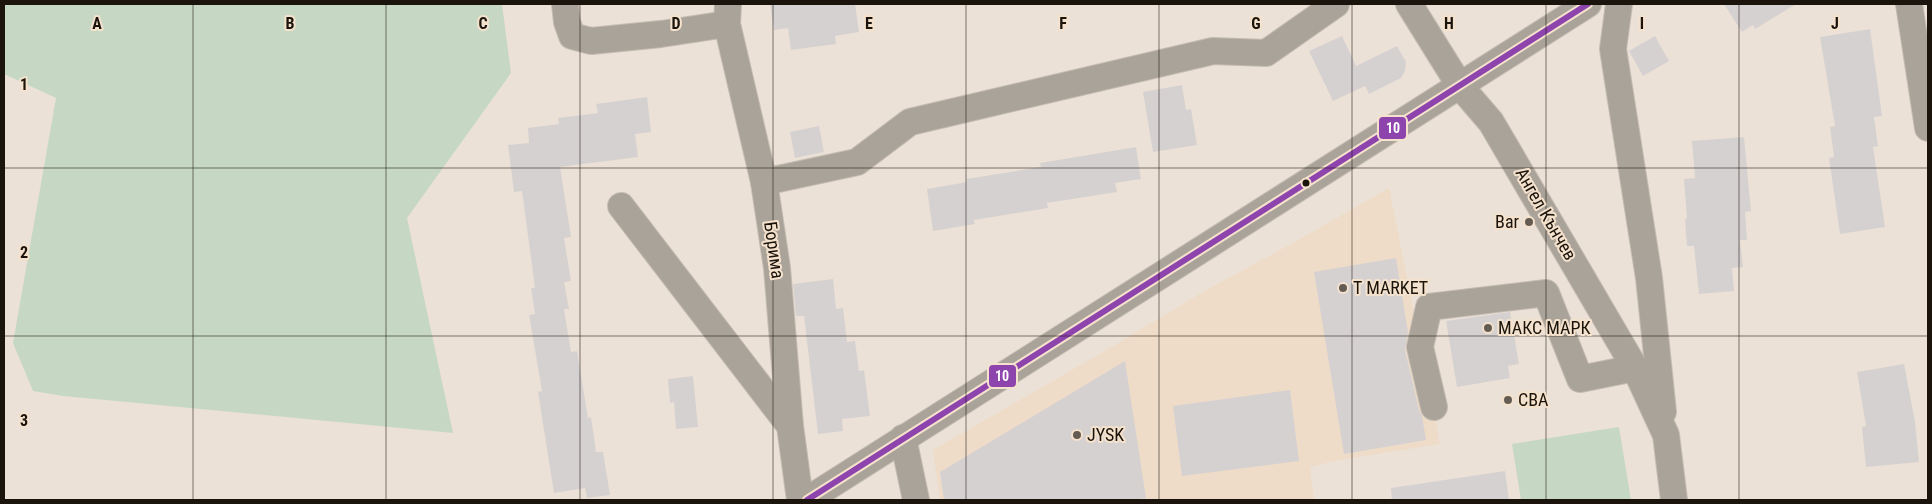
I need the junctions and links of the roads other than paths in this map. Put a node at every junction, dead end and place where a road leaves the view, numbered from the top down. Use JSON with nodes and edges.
{"nodes":[{"id":1,"x":565,"y":4,"type":"edge"},
{"id":2,"x":1336,"y":4,"type":"edge"},
{"id":3,"x":1409,"y":4,"type":"edge"},
{"id":4,"x":1588,"y":4,"type":"edge"},
{"id":5,"x":1619,"y":4,"type":"edge"},
{"id":6,"x":1909,"y":4,"type":"edge"},
{"id":7,"x":727,"y":14,"type":"edge"},
{"id":8,"x":1922,"y":43,"type":"edge"},
{"id":9,"x":1460,"y":86,"type":"junction"},
{"id":10,"x":1928,"y":128,"type":"edge"},
{"id":11,"x":764,"y":182,"type":"junction"},
{"id":12,"x":621,"y":206,"type":"dead end"},
{"id":13,"x":1635,"y":368,"type":"junction"},
{"id":14,"x":1434,"y":407,"type":"dead end"},
{"id":15,"x":790,"y":426,"type":"junction"},
{"id":16,"x":1666,"y":435,"type":"junction"},
{"id":17,"x":903,"y":438,"type":"junction"},
{"id":18,"x":800,"y":500,"type":"edge"},
{"id":19,"x":806,"y":500,"type":"edge"},
{"id":20,"x":916,"y":500,"type":"edge"},
{"id":21,"x":1674,"y":500,"type":"edge"}],
"edges":[{"from":1,"to":7,"type":"street"},
{"from":2,"to":11,"type":"street"},
{"from":3,"to":9,"type":"street","name":"Ангел Кънчев"},
{"from":4,"to":9,"type":"street"},
{"from":5,"to":16,"type":"street","name":"Ангел Кънчев"},
{"from":6,"to":8,"type":"street"},
{"from":7,"to":11,"type":"street","name":"Борима"},
{"from":8,"to":10,"type":"street"},
{"from":9,"to":13,"type":"street","name":"Ангел Кънчев"},
{"from":9,"to":17,"type":"street"},
{"from":11,"to":15,"type":"street","name":"Борима"},
{"from":12,"to":15,"type":"street"},
{"from":13,"to":14,"type":"street"},
{"from":13,"to":16,"type":"street","name":"Ангел Кънчев"},
{"from":15,"to":18,"type":"street","name":"Борима"},
{"from":16,"to":21,"type":"street","name":"Ангел Кънчев"},
{"from":17,"to":19,"type":"street"},
{"from":17,"to":20,"type":"street"}]}
